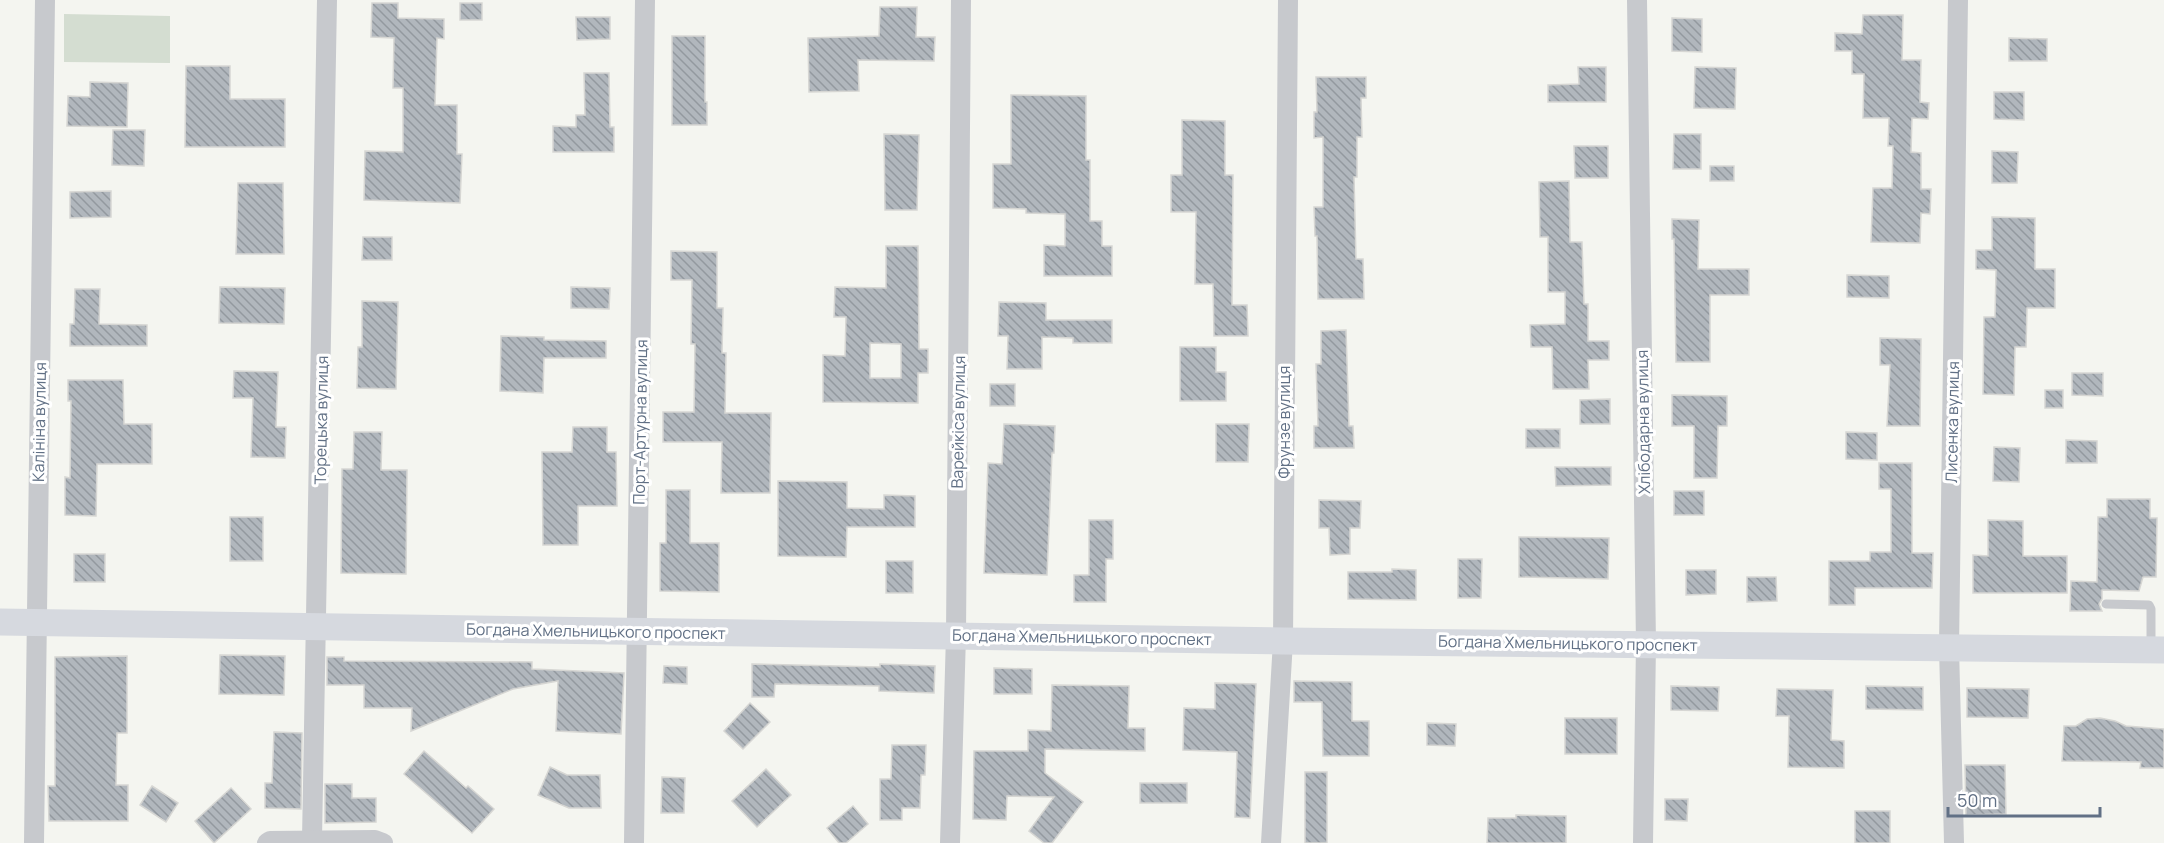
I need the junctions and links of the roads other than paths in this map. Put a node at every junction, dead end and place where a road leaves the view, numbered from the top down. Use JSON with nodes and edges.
{"nodes":[{"id":1,"x":45,"y":0,"type":"edge"},
{"id":2,"x":327,"y":0,"type":"edge"},
{"id":3,"x":645,"y":0,"type":"edge"},
{"id":4,"x":962,"y":0,"type":"edge"},
{"id":5,"x":1288,"y":0,"type":"edge"},
{"id":6,"x":1637,"y":0,"type":"edge"},
{"id":7,"x":1958,"y":0,"type":"edge"},
{"id":8,"x":2106,"y":604,"type":"dead end"},
{"id":9,"x":0,"y":622,"type":"edge"},
{"id":10,"x":37,"y":623,"type":"junction"},
{"id":11,"x":317,"y":627,"type":"junction"},
{"id":12,"x":638,"y":631,"type":"junction"},
{"id":13,"x":956,"y":635,"type":"junction"},
{"id":14,"x":1282,"y":641,"type":"junction"},
{"id":15,"x":1646,"y":644,"type":"junction"},
{"id":16,"x":1949,"y":647,"type":"junction"},
{"id":17,"x":2158,"y":650,"type":"edge"},
{"id":18,"x":312,"y":840,"type":"junction"},
{"id":19,"x":34,"y":843,"type":"edge"},
{"id":20,"x":267,"y":843,"type":"edge"},
{"id":21,"x":383,"y":843,"type":"edge"},
{"id":22,"x":634,"y":843,"type":"edge"},
{"id":23,"x":950,"y":843,"type":"edge"},
{"id":24,"x":1271,"y":843,"type":"edge"},
{"id":25,"x":1643,"y":843,"type":"edge"},
{"id":26,"x":1954,"y":843,"type":"edge"}],
"edges":[{"from":1,"to":10,"type":"street","name":"Калініна вулиця"},
{"from":2,"to":11,"type":"street","name":"Торецька вулиця"},
{"from":3,"to":12,"type":"street","name":"Порт-Артурна вулиця"},
{"from":4,"to":13,"type":"street","name":"Варейкіса вулиця"},
{"from":5,"to":14,"type":"street","name":"Фрунзе вулиця"},
{"from":6,"to":15,"type":"street","name":"Хлібодарна вулиця"},
{"from":7,"to":16,"type":"street","name":"Лисенка вулиця"},
{"from":8,"to":17,"type":"lane"},
{"from":9,"to":10,"type":"main road","name":"Богдана Хмельницького проспект"},
{"from":10,"to":11,"type":"main road","name":"Богдана Хмельницького проспект"},
{"from":10,"to":19,"type":"street","name":"Калініна вулиця"},
{"from":11,"to":12,"type":"main road","name":"Богдана Хмельницького проспект"},
{"from":11,"to":18,"type":"street","name":"Торецька вулиця"},
{"from":12,"to":13,"type":"main road","name":"Богдана Хмельницького проспект"},
{"from":12,"to":22,"type":"street","name":"Порт-Артурна вулиця"},
{"from":13,"to":14,"type":"main road","name":"Богдана Хмельницького проспект"},
{"from":13,"to":23,"type":"street","name":"Варейкіса вулиця"},
{"from":14,"to":15,"type":"main road","name":"Богдана Хмельницького проспект"},
{"from":14,"to":24,"type":"street","name":"Фрунзе вулиця"},
{"from":15,"to":16,"type":"main road","name":"Богдана Хмельницького проспект"},
{"from":15,"to":25,"type":"street","name":"Хлібодарна вулиця"},
{"from":16,"to":17,"type":"main road","name":"Богдана Хмельницького проспект"},
{"from":16,"to":26,"type":"street","name":"Лисенка вулиця"},
{"from":18,"to":20,"type":"street"},
{"from":18,"to":21,"type":"street"}]}
